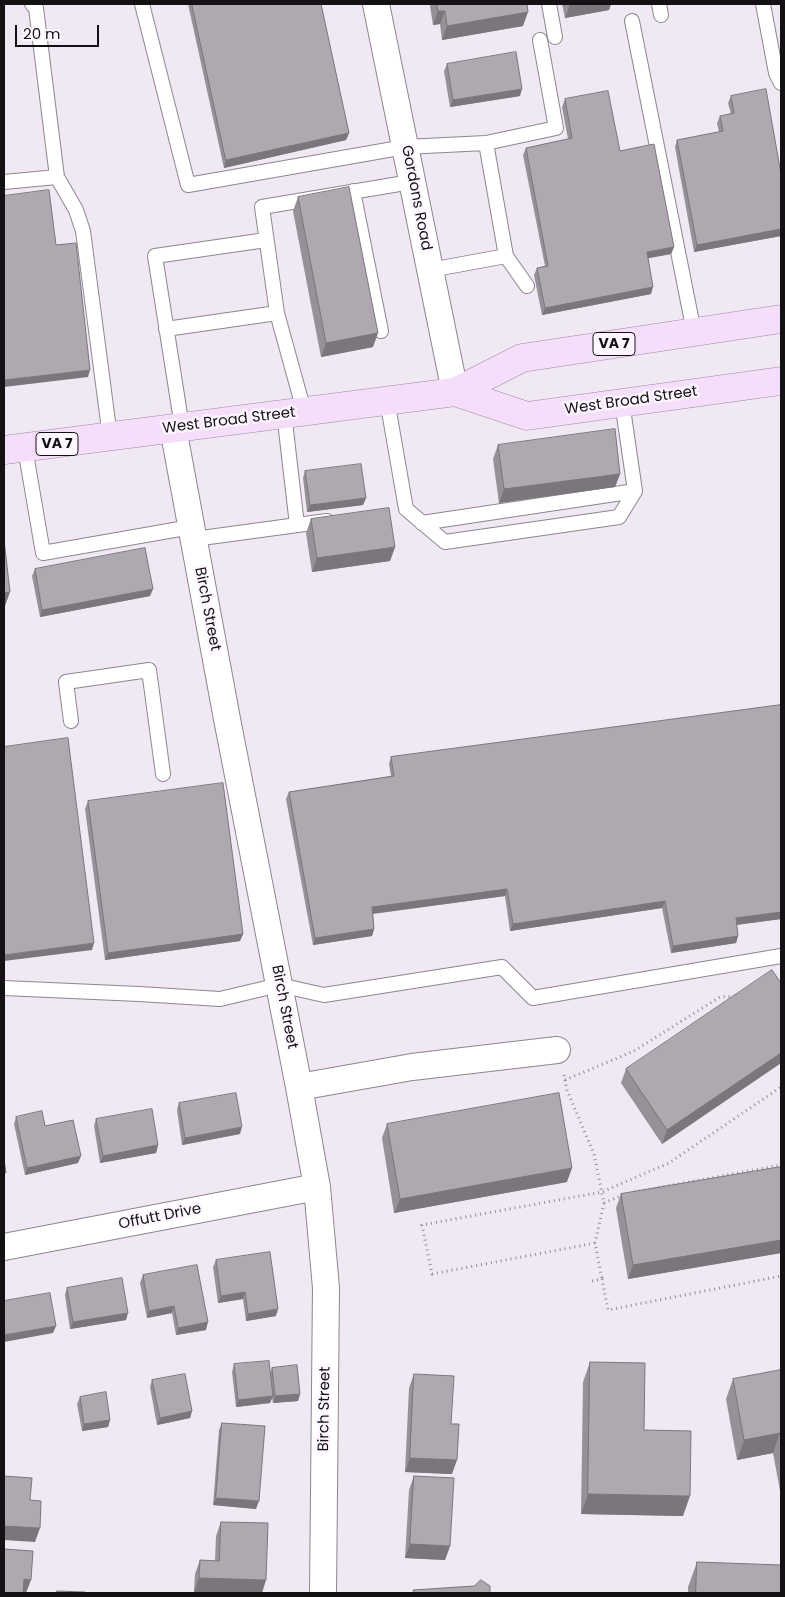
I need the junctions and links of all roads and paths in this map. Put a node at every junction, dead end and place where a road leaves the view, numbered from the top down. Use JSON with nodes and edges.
{"nodes":[{"id":1,"x":32,"y":4,"type":"edge"},
{"id":2,"x":142,"y":4,"type":"edge"},
{"id":3,"x":376,"y":4,"type":"edge"},
{"id":4,"x":549,"y":4,"type":"edge"},
{"id":5,"x":763,"y":4,"type":"edge"},
{"id":6,"x":632,"y":21,"type":"dead end"},
{"id":7,"x":555,"y":36,"type":"dead end"},
{"id":8,"x":540,"y":40,"type":"dead end"},
{"id":9,"x":781,"y":83,"type":"edge"},
{"id":10,"x":486,"y":144,"type":"junction"},
{"id":11,"x":406,"y":147,"type":"junction"},
{"id":12,"x":57,"y":176,"type":"junction"},
{"id":13,"x":4,"y":182,"type":"edge"},
{"id":14,"x":411,"y":182,"type":"junction"},
{"id":15,"x":353,"y":191,"type":"junction"},
{"id":16,"x":266,"y":240,"type":"junction"},
{"id":17,"x":506,"y":256,"type":"junction"},
{"id":18,"x":430,"y":270,"type":"junction"},
{"id":19,"x":528,"y":286,"type":"dead end"},
{"id":20,"x":277,"y":313,"type":"junction"},
{"id":21,"x":781,"y":319,"type":"edge"},
{"id":22,"x":166,"y":329,"type":"junction"},
{"id":23,"x":381,"y":331,"type":"dead end"},
{"id":24,"x":694,"y":332,"type":"junction"},
{"id":25,"x":781,"y":381,"type":"edge"},
{"id":26,"x":455,"y":392,"type":"junction"},
{"id":27,"x":387,"y":400,"type":"junction"},
{"id":28,"x":622,"y":402,"type":"junction"},
{"id":29,"x":294,"y":412,"type":"junction"},
{"id":30,"x":177,"y":427,"type":"junction"},
{"id":31,"x":110,"y":437,"type":"junction"},
{"id":32,"x":14,"y":449,"type":"edge"},
{"id":33,"x":635,"y":491,"type":"junction"},
{"id":34,"x":337,"y":519,"type":"edge"},
{"id":35,"x":422,"y":523,"type":"junction"},
{"id":36,"x":298,"y":525,"type":"junction"},
{"id":37,"x":193,"y":533,"type":"junction"},
{"id":38,"x":72,"y":721,"type":"dead end"},
{"id":39,"x":163,"y":774,"type":"dead end"},
{"id":40,"x":781,"y":956,"type":"edge"},
{"id":41,"x":280,"y":985,"type":"junction"},
{"id":42,"x":4,"y":988,"type":"edge"},
{"id":43,"x":740,"y":997,"type":"edge"},
{"id":44,"x":557,"y":1050,"type":"joint"},
{"id":45,"x":565,"y":1080,"type":"junction"},
{"id":46,"x":299,"y":1087,"type":"junction"},
{"id":47,"x":781,"y":1087,"type":"edge"},
{"id":48,"x":781,"y":1165,"type":"edge"},
{"id":49,"x":317,"y":1187,"type":"junction"},
{"id":50,"x":602,"y":1192,"type":"junction"},
{"id":51,"x":604,"y":1203,"type":"junction"},
{"id":52,"x":595,"y":1243,"type":"junction"},
{"id":53,"x":4,"y":1247,"type":"edge"},
{"id":54,"x":781,"y":1276,"type":"edge"},
{"id":55,"x":602,"y":1279,"type":"junction"},
{"id":56,"x":592,"y":1281,"type":"dead end"},
{"id":57,"x":323,"y":1593,"type":"edge"}],
"edges":[{"from":1,"to":12,"type":"lane"},
{"from":2,"to":11,"type":"lane"},
{"from":3,"to":11,"type":"street","name":"Gordons Road"},
{"from":4,"to":7,"type":"lane"},
{"from":5,"to":9,"type":"lane"},
{"from":6,"to":24,"type":"lane"},
{"from":8,"to":10,"type":"lane"},
{"from":10,"to":11,"type":"lane"},
{"from":10,"to":17,"type":"lane"},
{"from":11,"to":14,"type":"street","name":"Gordons Road"},
{"from":12,"to":13,"type":"lane"},
{"from":12,"to":31,"type":"lane"},
{"from":14,"to":15,"type":"lane"},
{"from":14,"to":18,"type":"street","name":"Gordons Road"},
{"from":15,"to":16,"type":"lane"},
{"from":15,"to":23,"type":"lane"},
{"from":16,"to":20,"type":"lane"},
{"from":16,"to":22,"type":"lane"},
{"from":17,"to":18,"type":"lane"},
{"from":17,"to":19,"type":"lane"},
{"from":18,"to":26,"type":"street","name":"Gordons Road"},
{"from":20,"to":22,"type":"lane"},
{"from":20,"to":29,"type":"lane"},
{"from":21,"to":24,"type":"main road","name":"West Broad Street","number":"VA 7"},
{"from":22,"to":30,"type":"lane"},
{"from":24,"to":26,"type":"main road","name":"West Broad Street","number":"VA 7"},
{"from":25,"to":28,"type":"main road","name":"West Broad Street","number":"VA 7"},
{"from":26,"to":27,"type":"main road","name":"West Broad Street","number":"VA 7"},
{"from":26,"to":28,"type":"main road","name":"West Broad Street","number":"VA 7"},
{"from":27,"to":29,"type":"main road","name":"West Broad Street","number":"VA 7"},
{"from":27,"to":35,"type":"lane"},
{"from":28,"to":33,"type":"lane"},
{"from":29,"to":30,"type":"main road","name":"West Broad Street","number":"VA 7"},
{"from":29,"to":36,"type":"lane"},
{"from":30,"to":31,"type":"main road","name":"West Broad Street","number":"VA 7"},
{"from":30,"to":37,"type":"street","name":"Birch Street"},
{"from":31,"to":32,"type":"main road","name":"West Broad Street","number":"VA 7"},
{"from":32,"to":37,"type":"lane"},
{"from":33,"to":35,"type":"lane"},
{"from":33,"to":35,"type":"lane"},
{"from":34,"to":36,"type":"lane"},
{"from":36,"to":37,"type":"lane"},
{"from":37,"to":41,"type":"street","name":"Birch Street"},
{"from":38,"to":39,"type":"lane"},
{"from":40,"to":41,"type":"lane"},
{"from":41,"to":42,"type":"lane"},
{"from":41,"to":46,"type":"street","name":"Birch Street"},
{"from":43,"to":45,"type":"path"},
{"from":44,"to":45,"type":"path"},
{"from":44,"to":46,"type":"street"},
{"from":45,"to":50,"type":"path"},
{"from":46,"to":49,"type":"street","name":"Birch Street"},
{"from":47,"to":50,"type":"path"},
{"from":48,"to":51,"type":"path"},
{"from":49,"to":53,"type":"street","name":"Offutt Drive"},
{"from":49,"to":57,"type":"street","name":"Birch Street"},
{"from":50,"to":51,"type":"path"},
{"from":50,"to":52,"type":"path"},
{"from":51,"to":52,"type":"path"},
{"from":52,"to":55,"type":"path"},
{"from":54,"to":55,"type":"path"},
{"from":55,"to":56,"type":"path"}]}
